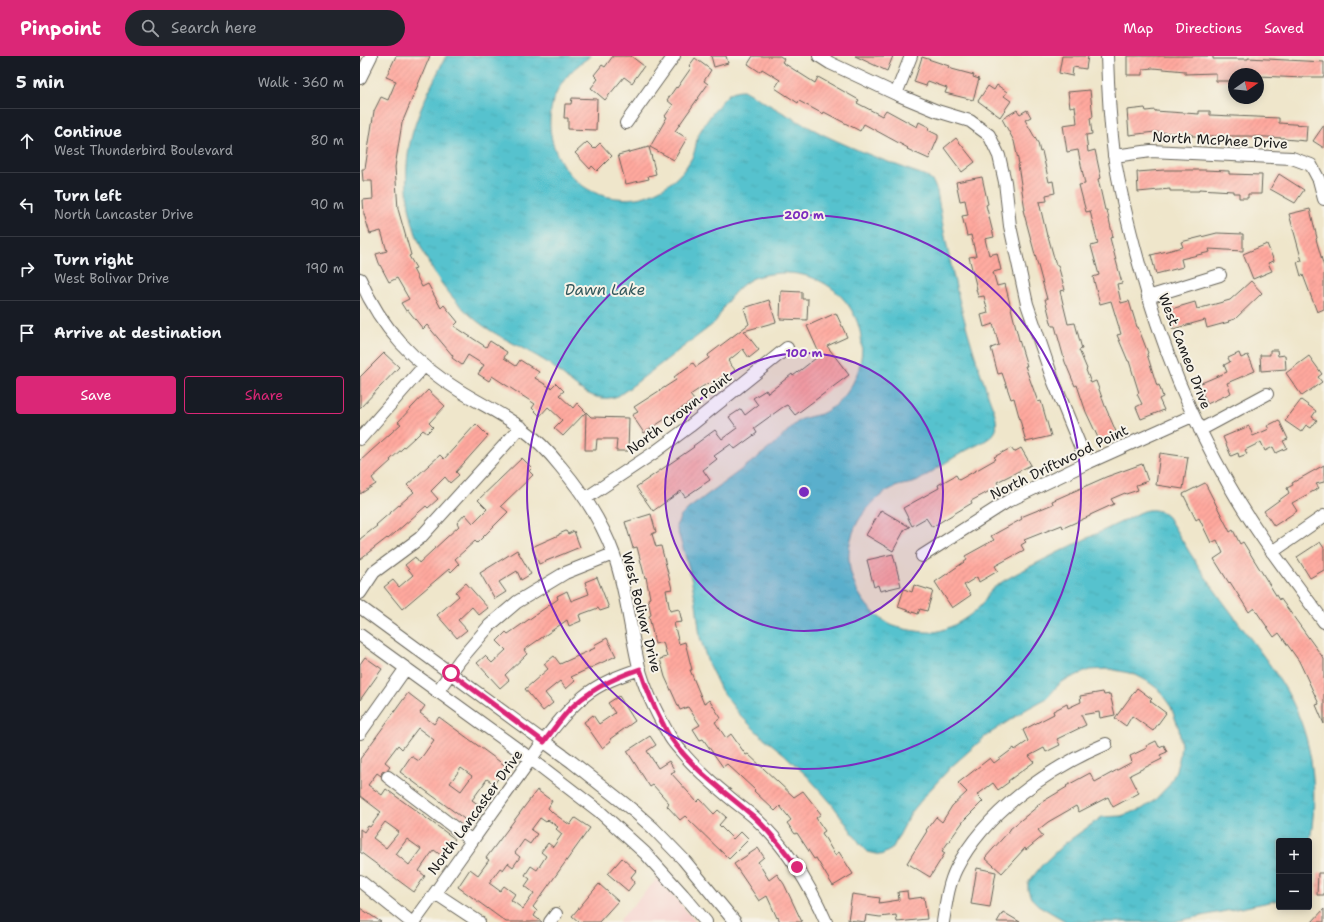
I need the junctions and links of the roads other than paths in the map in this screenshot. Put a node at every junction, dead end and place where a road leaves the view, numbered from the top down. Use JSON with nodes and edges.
{"nodes":[{"id":1,"x":372,"y":56,"type":"edge"},
{"id":2,"x":674,"y":56,"type":"edge"},
{"id":3,"x":820,"y":56,"type":"edge"},
{"id":4,"x":911,"y":56,"type":"edge"},
{"id":5,"x":1107,"y":56,"type":"edge"},
{"id":6,"x":360,"y":78,"type":"edge"},
{"id":7,"x":896,"y":94,"type":"junction"},
{"id":8,"x":626,"y":123,"type":"dead end"},
{"id":9,"x":1114,"y":156,"type":"junction"},
{"id":10,"x":1324,"y":199,"type":"edge"},
{"id":11,"x":1220,"y":275,"type":"dead end"},
{"id":12,"x":360,"y":281,"type":"edge"},
{"id":13,"x":1148,"y":297,"type":"junction"},
{"id":14,"x":787,"y":348,"type":"dead end"},
{"id":15,"x":424,"y":366,"type":"junction"},
{"id":16,"x":1268,"y":394,"type":"dead end"},
{"id":17,"x":1192,"y":416,"type":"junction"},
{"id":18,"x":521,"y":428,"type":"junction"},
{"id":19,"x":1200,"y":430,"type":"junction"},
{"id":20,"x":360,"y":439,"type":"edge"},
{"id":21,"x":1087,"y":463,"type":"junction"},
{"id":22,"x":586,"y":498,"type":"junction"},
{"id":23,"x":1324,"y":516,"type":"edge"},
{"id":24,"x":1272,"y":552,"type":"junction"},
{"id":25,"x":613,"y":554,"type":"junction"},
{"id":26,"x":922,"y":556,"type":"dead end"},
{"id":27,"x":360,"y":593,"type":"edge"},
{"id":28,"x":360,"y":607,"type":"edge"},
{"id":29,"x":1324,"y":622,"type":"edge"},
{"id":30,"x":360,"y":635,"type":"edge"},
{"id":31,"x":406,"y":668,"type":"junction"},
{"id":32,"x":640,"y":669,"type":"junction"},
{"id":33,"x":451,"y":673,"type":"junction"},
{"id":34,"x":437,"y":692,"type":"junction"},
{"id":35,"x":360,"y":733,"type":"edge"},
{"id":36,"x":544,"y":742,"type":"junction"},
{"id":37,"x":1106,"y":744,"type":"dead end"},
{"id":38,"x":531,"y":759,"type":"junction"},
{"id":39,"x":388,"y":777,"type":"dead end"},
{"id":40,"x":472,"y":841,"type":"junction"},
{"id":41,"x":360,"y":881,"type":"edge"},
{"id":42,"x":435,"y":893,"type":"junction"},
{"id":43,"x":411,"y":922,"type":"edge"},
{"id":44,"x":414,"y":922,"type":"edge"},
{"id":45,"x":479,"y":922,"type":"edge"},
{"id":46,"x":706,"y":922,"type":"edge"},
{"id":47,"x":735,"y":922,"type":"edge"},
{"id":48,"x":826,"y":922,"type":"edge"},
{"id":49,"x":943,"y":922,"type":"edge"}],
"edges":[{"from":1,"to":6,"type":"street"},
{"from":2,"to":8,"type":"street"},
{"from":3,"to":7,"type":"street"},
{"from":4,"to":7,"type":"street"},
{"from":5,"to":9,"type":"street","name":"West Cameo Drive"},
{"from":7,"to":21,"type":"street"},
{"from":9,"to":10,"type":"street","name":"North McPhee Drive"},
{"from":9,"to":13,"type":"street","name":"West Cameo Drive"},
{"from":11,"to":13,"type":"street"},
{"from":12,"to":15,"type":"street","name":"West Bolivar Drive"},
{"from":13,"to":17,"type":"street","name":"West Cameo Drive"},
{"from":14,"to":22,"type":"street","name":"North Crown Point"},
{"from":15,"to":18,"type":"street","name":"West Bolivar Drive"},
{"from":15,"to":20,"type":"street"},
{"from":16,"to":19,"type":"street"},
{"from":17,"to":19,"type":"street","name":"West Cameo Drive"},
{"from":17,"to":21,"type":"street","name":"North Driftwood Point"},
{"from":18,"to":22,"type":"street","name":"West Bolivar Drive"},
{"from":18,"to":27,"type":"street"},
{"from":19,"to":24,"type":"street","name":"West Cameo Drive"},
{"from":21,"to":26,"type":"street","name":"North Driftwood Point"},
{"from":22,"to":25,"type":"street","name":"West Bolivar Drive"},
{"from":23,"to":24,"type":"street"},
{"from":24,"to":29,"type":"street","name":"West Cameo Drive"},
{"from":25,"to":32,"type":"street","name":"West Bolivar Drive"},
{"from":25,"to":33,"type":"street"},
{"from":28,"to":33,"type":"street"},
{"from":30,"to":31,"type":"street"},
{"from":31,"to":34,"type":"street"},
{"from":31,"to":35,"type":"street"},
{"from":32,"to":36,"type":"street","name":"North Lancaster Drive"},
{"from":32,"to":48,"type":"street","name":"West Bolivar Drive"},
{"from":33,"to":34,"type":"street"},
{"from":33,"to":36,"type":"street"},
{"from":34,"to":38,"type":"street"},
{"from":36,"to":38,"type":"street","name":"North Lancaster Drive"},
{"from":36,"to":47,"type":"street"},
{"from":37,"to":49,"type":"street"},
{"from":38,"to":40,"type":"street","name":"North Lancaster Drive"},
{"from":38,"to":46,"type":"street"},
{"from":39,"to":40,"type":"street"},
{"from":40,"to":42,"type":"street","name":"North Lancaster Drive"},
{"from":41,"to":43,"type":"street"},
{"from":42,"to":44,"type":"street","name":"North Lancaster Drive"},
{"from":42,"to":45,"type":"street"}]}
